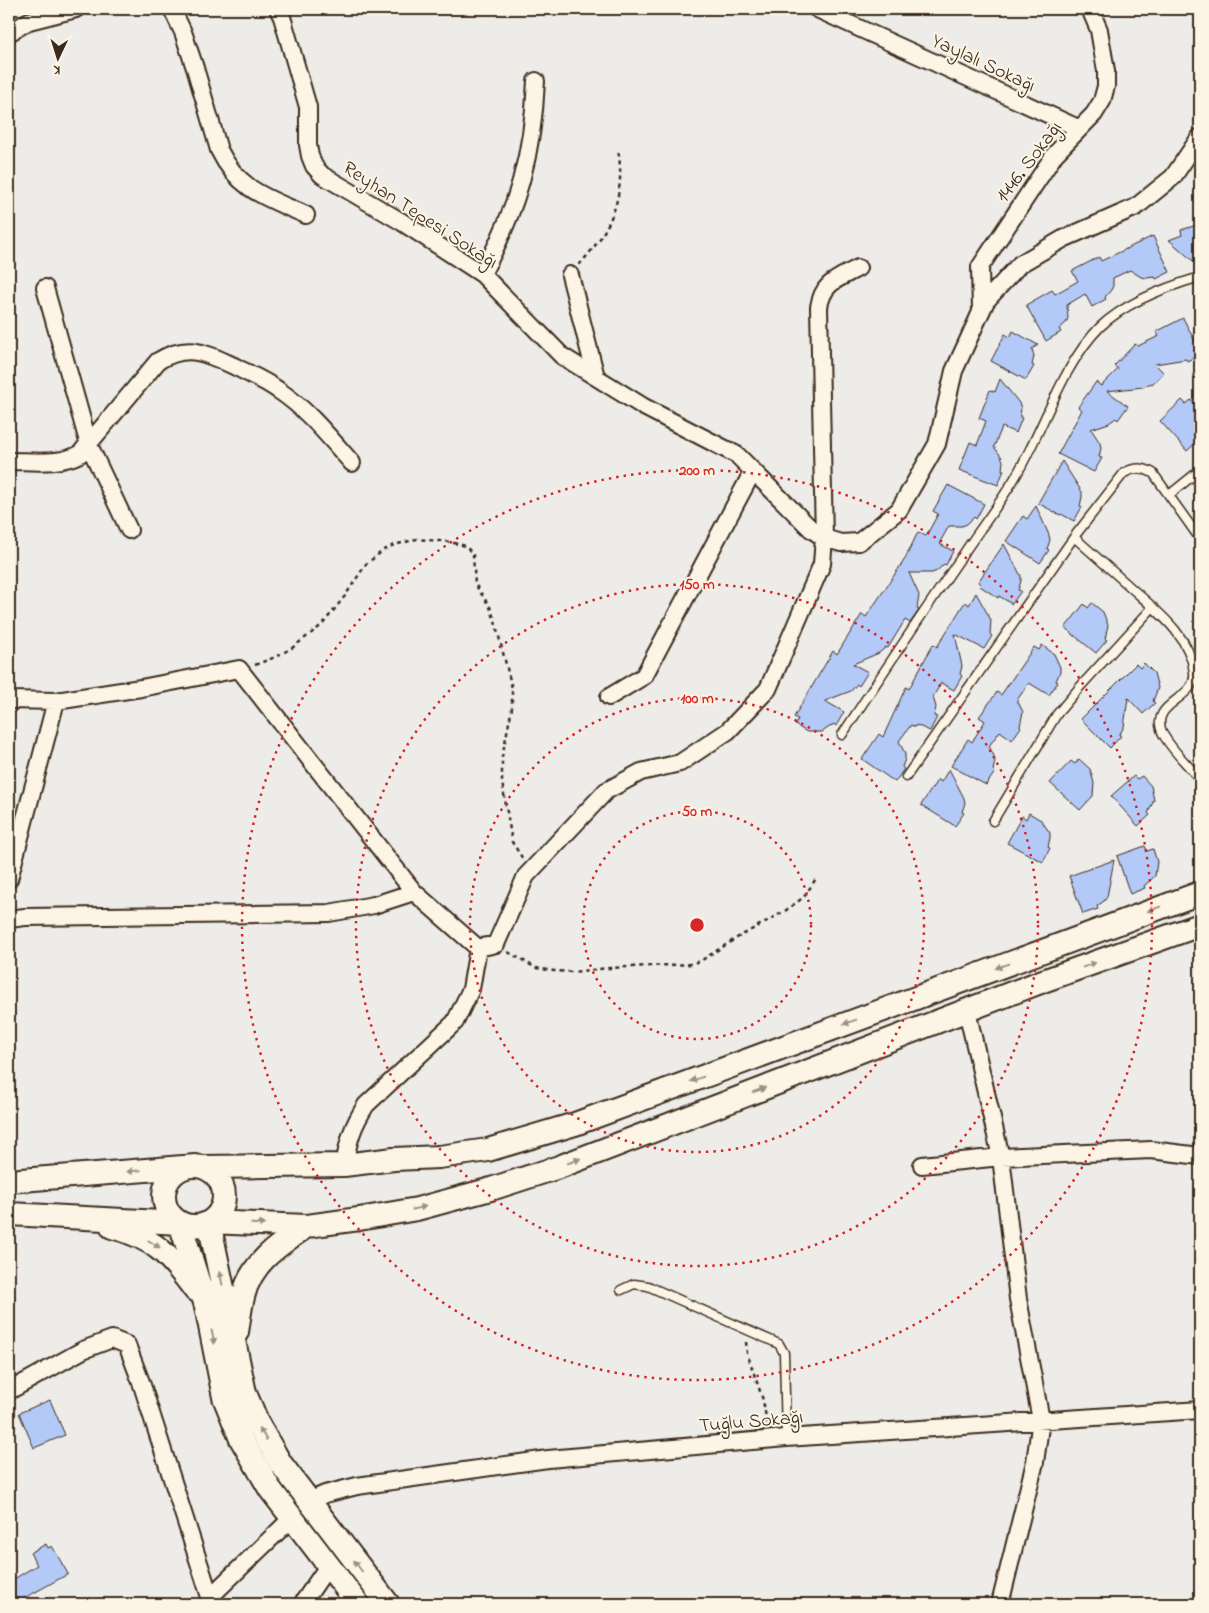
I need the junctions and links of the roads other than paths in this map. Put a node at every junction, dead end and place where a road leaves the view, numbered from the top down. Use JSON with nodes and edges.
{"nodes":[{"id":1,"x":76,"y":9,"type":"edge"},
{"id":2,"x":172,"y":9,"type":"edge"},
{"id":3,"x":278,"y":9,"type":"edge"},
{"id":4,"x":818,"y":9,"type":"edge"},
{"id":5,"x":1090,"y":9,"type":"edge"},
{"id":6,"x":9,"y":32,"type":"edge"},
{"id":7,"x":536,"y":81,"type":"dead end"},
{"id":8,"x":1078,"y":128,"type":"junction"},
{"id":9,"x":1200,"y":137,"type":"edge"},
{"id":10,"x":306,"y":215,"type":"dead end"},
{"id":11,"x":858,"y":268,"type":"dead end"},
{"id":12,"x":482,"y":274,"type":"junction"},
{"id":13,"x":570,"y":275,"type":"road end"},
{"id":14,"x":1200,"y":277,"type":"edge"},
{"id":15,"x":45,"y":288,"type":"dead end"},
{"id":16,"x":981,"y":312,"type":"junction"},
{"id":17,"x":596,"y":377,"type":"junction"},
{"id":18,"x":88,"y":445,"type":"junction"},
{"id":19,"x":9,"y":461,"type":"edge"},
{"id":20,"x":352,"y":463,"type":"dead end"},
{"id":21,"x":1200,"y":470,"type":"edge"},
{"id":22,"x":754,"y":471,"type":"junction"},
{"id":23,"x":1169,"y":495,"type":"junction"},
{"id":24,"x":129,"y":530,"type":"dead end"},
{"id":25,"x":1074,"y":536,"type":"junction"},
{"id":26,"x":824,"y":538,"type":"junction"},
{"id":27,"x":1200,"y":539,"type":"edge"},
{"id":28,"x":1153,"y":607,"type":"junction"},
{"id":29,"x":609,"y":697,"type":"dead end"},
{"id":30,"x":9,"y":700,"type":"edge"},
{"id":31,"x":56,"y":701,"type":"junction"},
{"id":32,"x":842,"y":734,"type":"dead end"},
{"id":33,"x":906,"y":777,"type":"dead end"},
{"id":34,"x":1200,"y":784,"type":"edge"},
{"id":35,"x":993,"y":821,"type":"dead end"},
{"id":36,"x":9,"y":879,"type":"edge"},
{"id":37,"x":414,"y":892,"type":"junction"},
{"id":38,"x":1200,"y":893,"type":"edge"},
{"id":39,"x":9,"y":919,"type":"edge"},
{"id":40,"x":1200,"y":926,"type":"edge"},
{"id":41,"x":478,"y":948,"type":"junction"},
{"id":42,"x":966,"y":1011,"type":"junction"},
{"id":43,"x":1200,"y":1156,"type":"edge"},
{"id":44,"x":1000,"y":1157,"type":"junction"},
{"id":45,"x":344,"y":1165,"type":"junction"},
{"id":46,"x":922,"y":1165,"type":"dead end"},
{"id":47,"x":193,"y":1167,"type":"junction"},
{"id":48,"x":9,"y":1181,"type":"edge"},
{"id":49,"x":9,"y":1214,"type":"edge"},
{"id":50,"x":75,"y":1217,"type":"junction"},
{"id":51,"x":209,"y":1222,"type":"junction"},
{"id":52,"x":180,"y":1223,"type":"junction"},
{"id":53,"x":307,"y":1226,"type":"junction"},
{"id":54,"x":621,"y":1290,"type":"dead end"},
{"id":55,"x":206,"y":1306,"type":"junction"},
{"id":56,"x":235,"y":1345,"type":"junction"},
{"id":57,"x":9,"y":1391,"type":"edge"},
{"id":58,"x":1200,"y":1410,"type":"edge"},
{"id":59,"x":1041,"y":1420,"type":"junction"},
{"id":60,"x":786,"y":1438,"type":"junction"},
{"id":61,"x":309,"y":1501,"type":"junction"},
{"id":62,"x":292,"y":1518,"type":"junction"},
{"id":63,"x":328,"y":1566,"type":"junction"},
{"id":64,"x":209,"y":1601,"type":"edge"},
{"id":65,"x":302,"y":1604,"type":"edge"},
{"id":66,"x":358,"y":1604,"type":"edge"},
{"id":67,"x":388,"y":1604,"type":"edge"},
{"id":68,"x":1000,"y":1604,"type":"edge"}],
"edges":[{"from":1,"to":6,"type":"street"},
{"from":2,"to":10,"type":"street"},
{"from":3,"to":12,"type":"street","name":"Reyhan Tepesi Sokağı"},
{"from":4,"to":8,"type":"street","name":"Yaylalı Sokağı"},
{"from":5,"to":8,"type":"street","name":"1446. Sokağı"},
{"from":7,"to":12,"type":"street"},
{"from":8,"to":16,"type":"street","name":"1446. Sokağı"},
{"from":9,"to":16,"type":"street"},
{"from":11,"to":26,"type":"street"},
{"from":12,"to":17,"type":"street","name":"Reyhan Tepesi Sokağı"},
{"from":13,"to":17,"type":"street"},
{"from":14,"to":32,"type":"lane"},
{"from":15,"to":18,"type":"street"},
{"from":16,"to":26,"type":"street"},
{"from":17,"to":22,"type":"street","name":"Reyhan Tepesi Sokağı"},
{"from":18,"to":19,"type":"street"},
{"from":18,"to":20,"type":"street"},
{"from":18,"to":24,"type":"street"},
{"from":21,"to":23,"type":"lane"},
{"from":22,"to":26,"type":"street","name":"Reyhan Tepesi Sokağı"},
{"from":22,"to":29,"type":"street"},
{"from":23,"to":25,"type":"lane"},
{"from":23,"to":27,"type":"lane"},
{"from":25,"to":28,"type":"lane"},
{"from":25,"to":33,"type":"lane"},
{"from":26,"to":41,"type":"street"},
{"from":28,"to":34,"type":"lane"},
{"from":28,"to":35,"type":"lane"},
{"from":30,"to":31,"type":"street"},
{"from":31,"to":36,"type":"street"},
{"from":31,"to":37,"type":"street"},
{"from":37,"to":39,"type":"street"},
{"from":37,"to":41,"type":"street"},
{"from":38,"to":45,"type":"street","one_way":true},
{"from":42,"to":40,"type":"street","one_way":true},
{"from":41,"to":45,"type":"street"},
{"from":42,"to":44,"type":"street"},
{"from":53,"to":42,"type":"street","one_way":true},
{"from":43,"to":44,"type":"street"},
{"from":44,"to":46,"type":"street"},
{"from":44,"to":59,"type":"street"},
{"from":45,"to":47,"type":"street"},
{"from":47,"to":48,"type":"street","one_way":true},
{"from":47,"to":51,"type":"street"},
{"from":47,"to":52,"type":"street"},
{"from":49,"to":50,"type":"street"},
{"from":50,"to":52,"type":"street"},
{"from":50,"to":55,"type":"street","one_way":true},
{"from":51,"to":52,"type":"street"},
{"from":51,"to":53,"type":"street","one_way":true},
{"from":56,"to":51,"type":"street","one_way":true},
{"from":52,"to":55,"type":"street"},
{"from":53,"to":56,"type":"street"},
{"from":54,"to":60,"type":"lane"},
{"from":55,"to":62,"type":"street","one_way":true},
{"from":61,"to":56,"type":"street","one_way":true},
{"from":57,"to":64,"type":"street"},
{"from":58,"to":59,"type":"street","name":"Tuğlu Sokağı"},
{"from":59,"to":60,"type":"street","name":"Tuğlu Sokağı"},
{"from":59,"to":68,"type":"street"},
{"from":60,"to":61,"type":"street","name":"Tuğlu Sokağı"},
{"from":67,"to":61,"type":"street","one_way":true},
{"from":62,"to":63,"type":"street"},
{"from":62,"to":64,"type":"street"},
{"from":63,"to":65,"type":"street"},
{"from":63,"to":66,"type":"street"}]}
